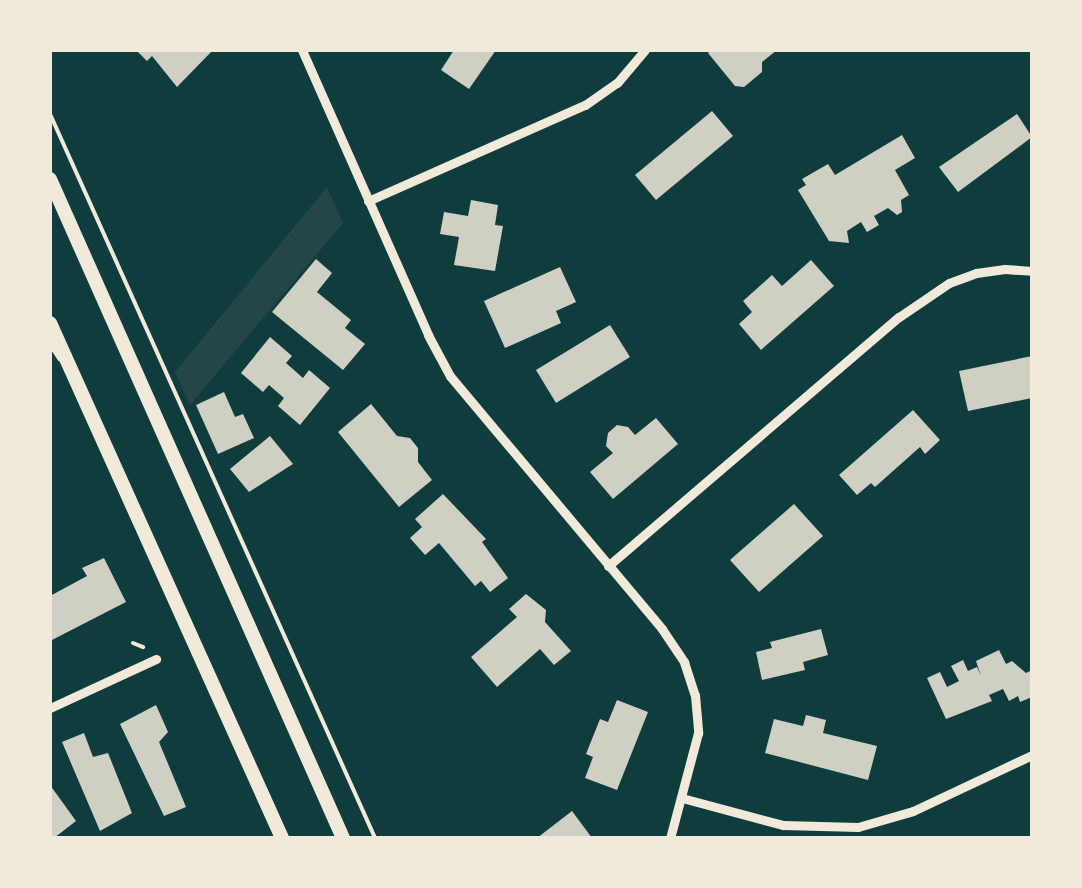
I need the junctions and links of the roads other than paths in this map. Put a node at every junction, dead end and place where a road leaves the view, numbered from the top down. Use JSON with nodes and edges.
{"nodes":[{"id":1,"x":302,"y":50,"type":"edge"},
{"id":2,"x":645,"y":50,"type":"edge"},
{"id":3,"x":50,"y":179,"type":"edge"},
{"id":4,"x":368,"y":201,"type":"junction"},
{"id":5,"x":1032,"y":271,"type":"edge"},
{"id":6,"x":50,"y":324,"type":"edge"},
{"id":7,"x":50,"y":344,"type":"edge"},
{"id":8,"x":76,"y":381,"type":"junction"},
{"id":9,"x":608,"y":566,"type":"junction"},
{"id":10,"x":156,"y":658,"type":"dead end"},
{"id":11,"x":50,"y":708,"type":"edge"},
{"id":12,"x":1032,"y":755,"type":"edge"},
{"id":13,"x":682,"y":798,"type":"junction"},
{"id":14,"x":282,"y":838,"type":"edge"},
{"id":15,"x":342,"y":838,"type":"edge"},
{"id":16,"x":670,"y":838,"type":"edge"}],
"edges":[{"from":1,"to":4,"type":"street"},
{"from":2,"to":4,"type":"street"},
{"from":3,"to":15,"type":"main road"},
{"from":4,"to":9,"type":"street"},
{"from":5,"to":9,"type":"street"},
{"from":6,"to":8,"type":"main road"},
{"from":7,"to":8,"type":"lane"},
{"from":8,"to":14,"type":"main road"},
{"from":9,"to":13,"type":"street"},
{"from":10,"to":11,"type":"street"},
{"from":12,"to":13,"type":"street"},
{"from":13,"to":16,"type":"street"}]}
